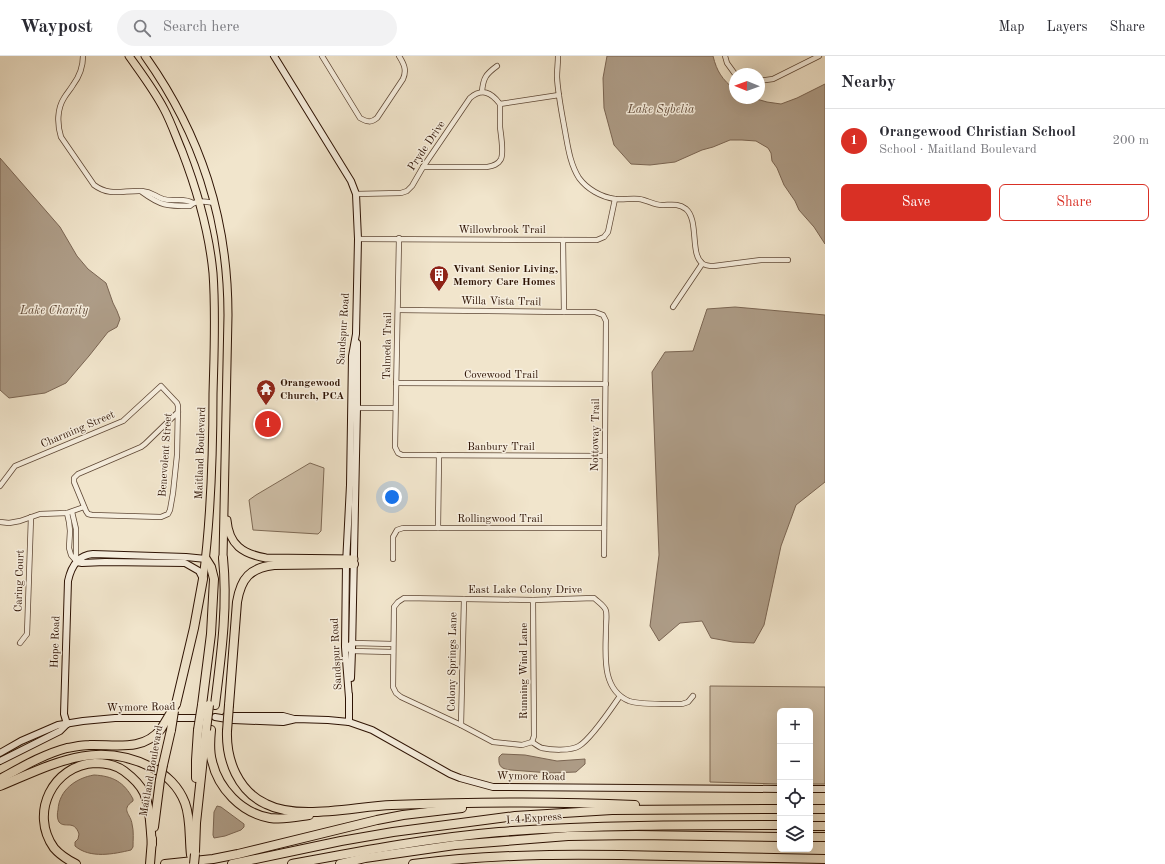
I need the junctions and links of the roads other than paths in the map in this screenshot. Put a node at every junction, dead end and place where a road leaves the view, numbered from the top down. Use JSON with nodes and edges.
{"nodes":[{"id":1,"x":83,"y":56,"type":"edge"},
{"id":2,"x":129,"y":56,"type":"edge"},
{"id":3,"x":145,"y":56,"type":"edge"},
{"id":4,"x":274,"y":56,"type":"edge"},
{"id":5,"x":322,"y":56,"type":"edge"},
{"id":6,"x":399,"y":56,"type":"edge"},
{"id":7,"x":558,"y":56,"type":"edge"},
{"id":8,"x":725,"y":56,"type":"edge"},
{"id":9,"x":819,"y":56,"type":"edge"},
{"id":10,"x":497,"y":66,"type":"dead end"},
{"id":11,"x":731,"y":68,"type":"edge"},
{"id":12,"x":765,"y":80,"type":"edge"},
{"id":13,"x":482,"y":92,"type":"junction"},
{"id":14,"x":559,"y":95,"type":"junction"},
{"id":15,"x":500,"y":104,"type":"junction"},
{"id":16,"x":423,"y":167,"type":"junction"},
{"id":17,"x":213,"y":194,"type":"junction"},
{"id":18,"x":356,"y":194,"type":"junction"},
{"id":19,"x":615,"y":199,"type":"junction"},
{"id":20,"x":196,"y":202,"type":"junction"},
{"id":21,"x":215,"y":203,"type":"junction"},
{"id":22,"x":399,"y":238,"type":"junction"},
{"id":23,"x":358,"y":239,"type":"junction"},
{"id":24,"x":563,"y":240,"type":"junction"},
{"id":25,"x":788,"y":260,"type":"dead end"},
{"id":26,"x":702,"y":264,"type":"junction"},
{"id":27,"x":673,"y":307,"type":"dead end"},
{"id":28,"x":398,"y":310,"type":"junction"},
{"id":29,"x":564,"y":312,"type":"junction"},
{"id":30,"x":603,"y":315,"type":"joint"},
{"id":31,"x":396,"y":383,"type":"junction"},
{"id":32,"x":606,"y":384,"type":"junction"},
{"id":33,"x":161,"y":386,"type":"joint"},
{"id":34,"x":354,"y":408,"type":"junction"},
{"id":35,"x":396,"y":408,"type":"junction"},
{"id":36,"x":178,"y":412,"type":"junction"},
{"id":37,"x":398,"y":453,"type":"joint"},
{"id":38,"x":439,"y":456,"type":"junction"},
{"id":39,"x":605,"y":456,"type":"junction"},
{"id":40,"x":225,"y":469,"type":"junction"},
{"id":41,"x":0,"y":486,"type":"edge"},
{"id":42,"x":84,"y":507,"type":"junction"},
{"id":43,"x":69,"y":512,"type":"junction"},
{"id":44,"x":31,"y":517,"type":"junction"},
{"id":45,"x":0,"y":522,"type":"edge"},
{"id":46,"x":438,"y":528,"type":"junction"},
{"id":47,"x":604,"y":528,"type":"junction"},
{"id":48,"x":604,"y":555,"type":"dead end"},
{"id":49,"x":223,"y":558,"type":"joint"},
{"id":50,"x":206,"y":559,"type":"junction"},
{"id":51,"x":393,"y":560,"type":"dead end"},
{"id":52,"x":76,"y":561,"type":"junction"},
{"id":53,"x":350,"y":561,"type":"junction"},
{"id":54,"x":203,"y":579,"type":"junction"},
{"id":55,"x":464,"y":599,"type":"junction"},
{"id":56,"x":533,"y":600,"type":"junction"},
{"id":57,"x":20,"y":642,"type":"dead end"},
{"id":58,"x":352,"y":644,"type":"junction"},
{"id":59,"x":369,"y":644,"type":"junction"},
{"id":60,"x":393,"y":644,"type":"junction"},
{"id":61,"x":345,"y":648,"type":"junction"},
{"id":62,"x":352,"y":652,"type":"junction"},
{"id":63,"x":369,"y":652,"type":"junction"},
{"id":64,"x":393,"y":652,"type":"junction"},
{"id":65,"x":620,"y":696,"type":"junction"},
{"id":66,"x":693,"y":696,"type":"dead end"},
{"id":67,"x":349,"y":698,"type":"junction"},
{"id":68,"x":176,"y":704,"type":"junction"},
{"id":69,"x":208,"y":705,"type":"junction"},
{"id":70,"x":348,"y":722,"type":"junction"},
{"id":71,"x":67,"y":724,"type":"junction"},
{"id":72,"x":461,"y":725,"type":"junction"},
{"id":73,"x":205,"y":730,"type":"junction"},
{"id":74,"x":532,"y":742,"type":"junction"},
{"id":75,"x":0,"y":753,"type":"edge"},
{"id":76,"x":0,"y":761,"type":"edge"},
{"id":77,"x":0,"y":779,"type":"edge"},
{"id":78,"x":0,"y":786,"type":"edge"},
{"id":79,"x":777,"y":789,"type":"edge"},
{"id":80,"x":813,"y":789,"type":"edge"},
{"id":81,"x":825,"y":789,"type":"edge"},
{"id":82,"x":502,"y":802,"type":"junction"},
{"id":83,"x":813,"y":809,"type":"edge"},
{"id":84,"x":825,"y":809,"type":"edge"},
{"id":85,"x":657,"y":810,"type":"junction"},
{"id":86,"x":777,"y":810,"type":"edge"},
{"id":87,"x":326,"y":811,"type":"junction"},
{"id":88,"x":777,"y":825,"type":"edge"},
{"id":89,"x":813,"y":826,"type":"edge"},
{"id":90,"x":825,"y":826,"type":"edge"},
{"id":91,"x":777,"y":837,"type":"edge"},
{"id":92,"x":813,"y":837,"type":"edge"},
{"id":93,"x":825,"y":837,"type":"edge"},
{"id":94,"x":152,"y":844,"type":"junction"},
{"id":95,"x":193,"y":854,"type":"junction"},
{"id":96,"x":546,"y":855,"type":"junction"},
{"id":97,"x":825,"y":859,"type":"edge"},
{"id":98,"x":150,"y":862,"type":"edge"},
{"id":99,"x":76,"y":864,"type":"edge"},
{"id":100,"x":166,"y":864,"type":"edge"},
{"id":101,"x":191,"y":864,"type":"edge"},
{"id":102,"x":194,"y":864,"type":"edge"},
{"id":103,"x":232,"y":864,"type":"edge"},
{"id":104,"x":292,"y":864,"type":"edge"},
{"id":105,"x":340,"y":864,"type":"edge"},
{"id":106,"x":413,"y":864,"type":"edge"},
{"id":107,"x":477,"y":864,"type":"edge"}],
"edges":[{"from":1,"to":20,"type":"street"},
{"from":2,"to":20,"type":"main road","name":"Maitland Boulevard"},
{"from":3,"to":17,"type":"main road"},
{"from":4,"to":18,"type":"main road","name":"Sandspur Road"},
{"from":5,"to":6,"type":"street"},
{"from":7,"to":14,"type":"street"},
{"from":8,"to":11,"type":"street"},
{"from":9,"to":12,"type":"street"},
{"from":10,"to":13,"type":"street"},
{"from":13,"to":15,"type":"street"},
{"from":13,"to":16,"type":"street","name":"Pryde Drive"},
{"from":14,"to":15,"type":"street"},
{"from":14,"to":19,"type":"street"},
{"from":15,"to":16,"type":"street"},
{"from":16,"to":18,"type":"street","name":"Pryde Drive"},
{"from":17,"to":20,"type":"street"},
{"from":17,"to":21,"type":"main road"},
{"from":18,"to":23,"type":"main road","name":"Sandspur Road"},
{"from":19,"to":24,"type":"street","name":"Willowbrook Trail"},
{"from":19,"to":26,"type":"street"},
{"from":20,"to":21,"type":"street"},
{"from":20,"to":50,"type":"main road","name":"Maitland Boulevard"},
{"from":21,"to":40,"type":"main road"},
{"from":22,"to":23,"type":"street","name":"Willowbrook Trail"},
{"from":22,"to":24,"type":"street","name":"Willowbrook Trail"},
{"from":22,"to":28,"type":"street","name":"Talmeda Trail"},
{"from":23,"to":34,"type":"main road","name":"Sandspur Road"},
{"from":24,"to":29,"type":"street"},
{"from":25,"to":26,"type":"street"},
{"from":26,"to":27,"type":"street"},
{"from":28,"to":29,"type":"street","name":"Willa Vista Trail"},
{"from":28,"to":31,"type":"street","name":"Talmeda Trail"},
{"from":29,"to":30,"type":"street","name":"Willa Vista Trail"},
{"from":30,"to":32,"type":"street","name":"Nottoway Trail"},
{"from":31,"to":32,"type":"street","name":"Covewood Trail"},
{"from":31,"to":35,"type":"street","name":"Talmeda Trail"},
{"from":32,"to":39,"type":"street","name":"Nottoway Trail"},
{"from":33,"to":36,"type":"street","name":"Benevolent Street"},
{"from":33,"to":41,"type":"street","name":"Charming Street"},
{"from":34,"to":35,"type":"street"},
{"from":34,"to":53,"type":"main road","name":"Sandspur Road"},
{"from":34,"to":53,"type":"main road","name":"Sandspur Road"},
{"from":35,"to":37,"type":"street","name":"Talmeda Trail"},
{"from":36,"to":42,"type":"street"},
{"from":36,"to":42,"type":"street","name":"Benevolent Street"},
{"from":37,"to":38,"type":"street","name":"Banbury Trail"},
{"from":38,"to":39,"type":"street","name":"Banbury Trail"},
{"from":38,"to":46,"type":"street"},
{"from":39,"to":47,"type":"street","name":"Nottoway Trail"},
{"from":40,"to":49,"type":"main road"},
{"from":40,"to":53,"type":"main road"},
{"from":42,"to":43,"type":"street"},
{"from":43,"to":44,"type":"street"},
{"from":43,"to":52,"type":"street"},
{"from":44,"to":45,"type":"street"},
{"from":44,"to":57,"type":"street","name":"Caring Court"},
{"from":46,"to":47,"type":"street","name":"Rollingwood Trail"},
{"from":46,"to":51,"type":"street","name":"Rollingwood Trail"},
{"from":47,"to":48,"type":"street","name":"Nottoway Trail"},
{"from":49,"to":69,"type":"highway"},
{"from":50,"to":52,"type":"main road"},
{"from":50,"to":54,"type":"main road","name":"Maitland Boulevard"},
{"from":50,"to":69,"type":"highway"},
{"from":52,"to":54,"type":"main road"},
{"from":52,"to":71,"type":"main road","name":"Hope Road"},
{"from":53,"to":58,"type":"main road","name":"Sandspur Road"},
{"from":53,"to":61,"type":"main road","name":"Sandspur Road"},
{"from":53,"to":87,"type":"highway","bridge":true},
{"from":54,"to":68,"type":"highway","name":"Maitland Boulevard"},
{"from":55,"to":56,"type":"street","name":"East Lake Colony Drive"},
{"from":55,"to":60,"type":"street","name":"East Lake Colony Drive"},
{"from":55,"to":72,"type":"street","name":"Colony Springs Lane"},
{"from":56,"to":65,"type":"street","name":"East Lake Colony Drive"},
{"from":56,"to":74,"type":"street","name":"Running Wind Lane"},
{"from":58,"to":59,"type":"street"},
{"from":58,"to":61,"type":"street"},
{"from":58,"to":62,"type":"main road","name":"Sandspur Road"},
{"from":59,"to":60,"type":"street"},
{"from":59,"to":63,"type":"street"},
{"from":60,"to":64,"type":"street","name":"East Lake Colony Drive"},
{"from":61,"to":62,"type":"street"},
{"from":61,"to":67,"type":"main road","name":"Sandspur Road"},
{"from":62,"to":63,"type":"street"},
{"from":62,"to":67,"type":"main road","name":"Sandspur Road"},
{"from":63,"to":64,"type":"street"},
{"from":64,"to":72,"type":"street","name":"East Lake Colony Drive"},
{"from":65,"to":66,"type":"street"},
{"from":65,"to":74,"type":"street"},
{"from":67,"to":70,"type":"main road","name":"Sandspur Road"},
{"from":68,"to":77,"type":"highway","bridge":true},
{"from":68,"to":94,"type":"highway","name":"Maitland Boulevard","bridge":true},
{"from":69,"to":73,"type":"highway","bridge":true},
{"from":70,"to":71,"type":"main road","name":"Wymore Road"},
{"from":70,"to":79,"type":"main road","name":"Wymore Road"},
{"from":71,"to":75,"type":"main road","name":"Wymore Road"},
{"from":71,"to":76,"type":"main road","name":"Wymore Road"},
{"from":72,"to":74,"type":"street","name":"East Lake Colony Drive"},
{"from":73,"to":87,"type":"highway"},
{"from":73,"to":95,"type":"highway"},
{"from":78,"to":95,"type":"highway"},
{"from":80,"to":81,"type":"main road"},
{"from":82,"to":85,"type":"highway"},
{"from":82,"to":87,"type":"highway"},
{"from":82,"to":100,"type":"highway"},
{"from":83,"to":84,"type":"highway"},
{"from":85,"to":86,"type":"highway"},
{"from":85,"to":103,"type":"highway"},
{"from":88,"to":104,"type":"highway","name":"I-4 Express"},
{"from":89,"to":90,"type":"highway"},
{"from":91,"to":105,"type":"highway","name":"I-4 Express"},
{"from":92,"to":93,"type":"highway"},
{"from":94,"to":98,"type":"highway","name":"Maitland Boulevard"},
{"from":94,"to":99,"type":"highway"},
{"from":95,"to":101,"type":"highway"},
{"from":95,"to":102,"type":"highway","bridge":true},
{"from":96,"to":97,"type":"highway"},
{"from":96,"to":106,"type":"highway"},
{"from":96,"to":107,"type":"highway"}]}
